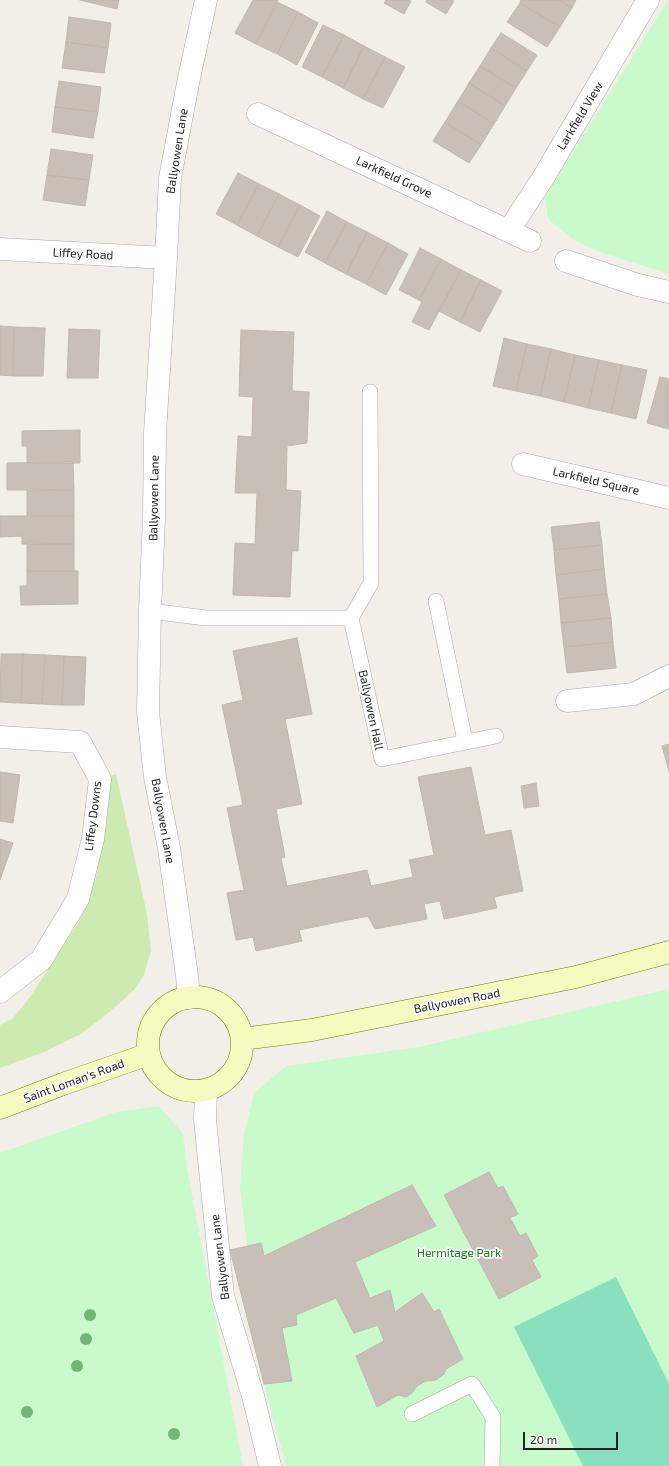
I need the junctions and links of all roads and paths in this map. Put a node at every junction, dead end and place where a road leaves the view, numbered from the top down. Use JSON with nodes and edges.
{"nodes":[{"id":1,"x":206,"y":0,"type":"edge"},
{"id":2,"x":648,"y":0,"type":"edge"},
{"id":3,"x":258,"y":114,"type":"dead end"},
{"id":4,"x":510,"y":230,"type":"junction"},
{"id":5,"x":530,"y":241,"type":"dead end"},
{"id":6,"x":0,"y":249,"type":"edge"},
{"id":7,"x":166,"y":258,"type":"junction"},
{"id":8,"x":566,"y":261,"type":"dead end"},
{"id":9,"x":669,"y":292,"type":"edge"},
{"id":10,"x":370,"y":392,"type":"dead end"},
{"id":11,"x":523,"y":464,"type":"dead end"},
{"id":12,"x":669,"y":498,"type":"edge"},
{"id":13,"x":436,"y":601,"type":"dead end"},
{"id":14,"x":150,"y":611,"type":"junction"},
{"id":15,"x":352,"y":618,"type":"junction"},
{"id":16,"x":669,"y":676,"type":"edge"},
{"id":17,"x":567,"y":701,"type":"dead end"},
{"id":18,"x":496,"y":736,"type":"dead end"},
{"id":19,"x":0,"y":737,"type":"edge"},
{"id":20,"x":465,"y":741,"type":"junction"},
{"id":21,"x":669,"y":952,"type":"edge"},
{"id":22,"x":0,"y":992,"type":"edge"},
{"id":23,"x":189,"y":998,"type":"junction"},
{"id":24,"x":242,"y":1039,"type":"junction"},
{"id":25,"x":149,"y":1054,"type":"junction"},
{"id":26,"x":206,"y":1090,"type":"junction"},
{"id":27,"x":0,"y":1108,"type":"edge"},
{"id":28,"x":412,"y":1414,"type":"dead end"},
{"id":29,"x":270,"y":1466,"type":"edge"},
{"id":30,"x":492,"y":1466,"type":"edge"}],
"edges":[{"from":1,"to":7,"type":"street","name":"Ballyowen Lane"},
{"from":2,"to":4,"type":"street","name":"Larkfield View"},
{"from":3,"to":4,"type":"street","name":"Larkfield Grove"},
{"from":4,"to":5,"type":"street","name":"Larkfield Grove"},
{"from":6,"to":7,"type":"street","name":"Liffey Road"},
{"from":7,"to":14,"type":"street","name":"Ballyowen Lane"},
{"from":8,"to":9,"type":"street"},
{"from":10,"to":15,"type":"lane"},
{"from":11,"to":12,"type":"street","name":"Larkfield Square"},
{"from":13,"to":20,"type":"lane"},
{"from":14,"to":15,"type":"lane"},
{"from":14,"to":23,"type":"street","name":"Ballyowen Lane"},
{"from":15,"to":20,"type":"lane","name":"Ballyowen Hall"},
{"from":16,"to":17,"type":"street"},
{"from":18,"to":20,"type":"lane","name":"Ballyowen Hall"},
{"from":19,"to":22,"type":"street","name":"Liffey Downs"},
{"from":21,"to":24,"type":"street","name":"Ballyowen Road"},
{"from":23,"to":24,"type":"street"},
{"from":23,"to":25,"type":"street"},
{"from":24,"to":26,"type":"street"},
{"from":25,"to":26,"type":"street"},
{"from":25,"to":27,"type":"street","name":"Saint Loman's Road"},
{"from":26,"to":29,"type":"street","name":"Ballyowen Lane"},
{"from":28,"to":30,"type":"lane"}]}
